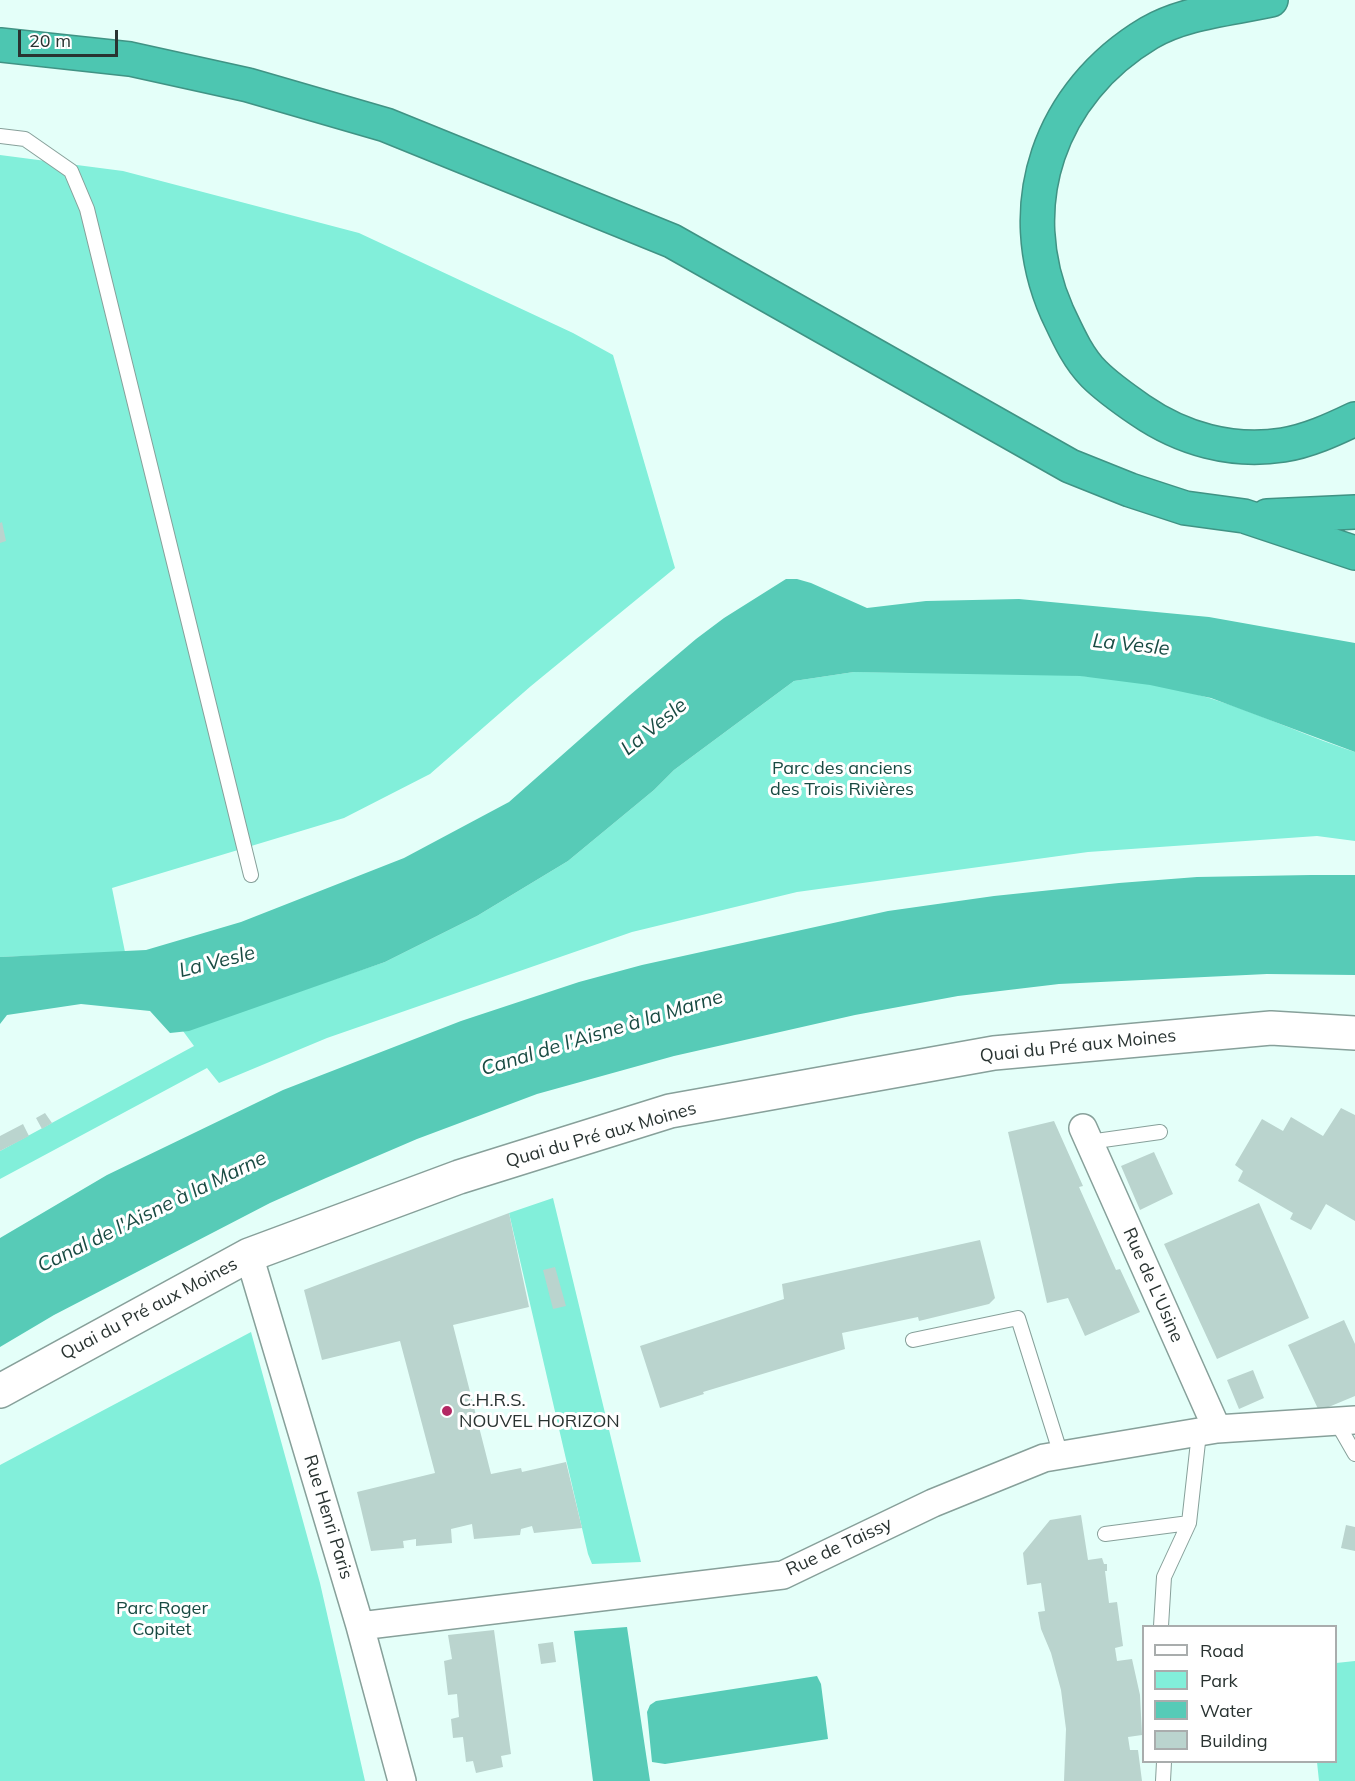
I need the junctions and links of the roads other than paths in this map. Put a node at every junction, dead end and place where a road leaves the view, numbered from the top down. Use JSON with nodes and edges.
{"nodes":[{"id":1,"x":1271,"y":0,"type":"edge"},
{"id":2,"x":0,"y":45,"type":"edge"},
{"id":3,"x":0,"y":136,"type":"edge"},
{"id":4,"x":1355,"y":419,"type":"edge"},
{"id":5,"x":1355,"y":512,"type":"edge"},
{"id":6,"x":1244,"y":516,"type":"junction"},
{"id":7,"x":1355,"y":553,"type":"edge"},
{"id":8,"x":250,"y":874,"type":"dead end"},
{"id":9,"x":1355,"y":1034,"type":"edge"},
{"id":10,"x":1160,"y":1132,"type":"dead end"},
{"id":11,"x":1086,"y":1135,"type":"joint"},
{"id":12,"x":249,"y":1255,"type":"junction"},
{"id":13,"x":913,"y":1340,"type":"dead end"},
{"id":14,"x":0,"y":1391,"type":"edge"},
{"id":15,"x":1345,"y":1421,"type":"edge"},
{"id":16,"x":1208,"y":1431,"type":"junction"},
{"id":17,"x":1355,"y":1454,"type":"edge"},
{"id":18,"x":1061,"y":1455,"type":"junction"},
{"id":19,"x":1189,"y":1522,"type":"junction"},
{"id":20,"x":1105,"y":1534,"type":"dead end"},
{"id":21,"x":1161,"y":1625,"type":"edge"},
{"id":22,"x":360,"y":1626,"type":"junction"},
{"id":23,"x":1164,"y":1763,"type":"edge"},
{"id":24,"x":402,"y":1781,"type":"edge"},
{"id":25,"x":1164,"y":1781,"type":"edge"}],
"edges":[{"from":1,"to":4,"type":"highway"},
{"from":2,"to":6,"type":"highway"},
{"from":3,"to":8,"type":"lane"},
{"from":5,"to":6,"type":"highway"},
{"from":6,"to":7,"type":"highway"},
{"from":9,"to":12,"type":"street","name":"Quai du Pré aux Moines"},
{"from":10,"to":11,"type":"lane","name":"Rue de L'Usine"},
{"from":11,"to":16,"type":"street","name":"Rue de L'Usine"},
{"from":12,"to":14,"type":"street","name":"Quai du Pré aux Moines"},
{"from":12,"to":22,"type":"street","name":"Rue Henri Paris"},
{"from":13,"to":18,"type":"lane"},
{"from":15,"to":16,"type":"street","name":"Rue de Taissy"},
{"from":15,"to":17,"type":"lane","name":"Rue de Taissy"},
{"from":16,"to":18,"type":"street","name":"Rue de Taissy"},
{"from":16,"to":19,"type":"lane"},
{"from":18,"to":22,"type":"street","name":"Rue de Taissy"},
{"from":19,"to":20,"type":"lane"},
{"from":19,"to":21,"type":"lane"},
{"from":22,"to":24,"type":"street","name":"Rue Henri Paris"},
{"from":23,"to":25,"type":"lane"}]}
